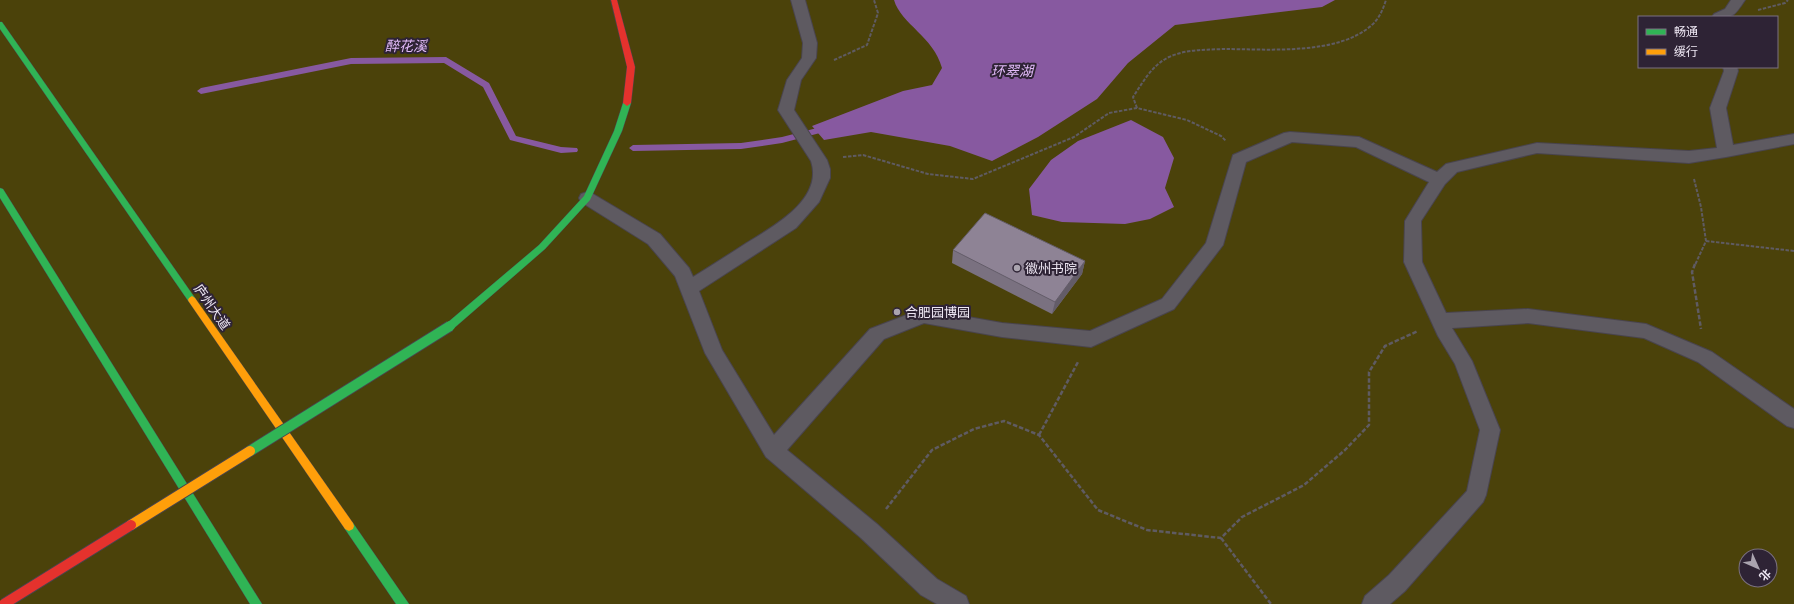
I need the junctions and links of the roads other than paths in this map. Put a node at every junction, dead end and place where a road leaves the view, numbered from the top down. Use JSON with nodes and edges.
{"nodes":[{"id":1,"x":614,"y":0,"type":"edge"},
{"id":2,"x":798,"y":0,"type":"edge"},
{"id":3,"x":1738,"y":0,"type":"edge"},
{"id":4,"x":1721,"y":16,"type":"edge"},
{"id":5,"x":0,"y":24,"type":"edge"},
{"id":6,"x":1730,"y":68,"type":"edge"},
{"id":7,"x":1794,"y":139,"type":"edge"},
{"id":8,"x":1726,"y":152,"type":"junction"},
{"id":9,"x":1439,"y":180,"type":"junction"},
{"id":10,"x":0,"y":191,"type":"edge"},
{"id":11,"x":587,"y":198,"type":"junction"},
{"id":12,"x":689,"y":289,"type":"junction"},
{"id":13,"x":1440,"y":321,"type":"junction"},
{"id":14,"x":1794,"y":420,"type":"edge"},
{"id":15,"x":773,"y":451,"type":"junction"},
{"id":16,"x":4,"y":604,"type":"edge"},
{"id":17,"x":256,"y":604,"type":"edge"},
{"id":18,"x":403,"y":604,"type":"edge"},
{"id":19,"x":958,"y":604,"type":"edge"},
{"id":20,"x":1373,"y":604,"type":"edge"}],
"edges":[{"from":1,"to":11,"type":"main road"},
{"from":2,"to":12,"type":"lane"},
{"from":3,"to":4,"type":"lane"},
{"from":5,"to":18,"type":"main road","name":"庐州大道"},
{"from":6,"to":8,"type":"lane"},
{"from":7,"to":8,"type":"lane"},
{"from":8,"to":9,"type":"lane"},
{"from":9,"to":13,"type":"lane"},
{"from":9,"to":15,"type":"lane"},
{"from":10,"to":17,"type":"main road"},
{"from":11,"to":12,"type":"lane"},
{"from":11,"to":16,"type":"main road","bridge":true},
{"from":12,"to":15,"type":"lane"},
{"from":13,"to":14,"type":"lane"},
{"from":13,"to":20,"type":"lane"},
{"from":15,"to":19,"type":"lane"}]}
